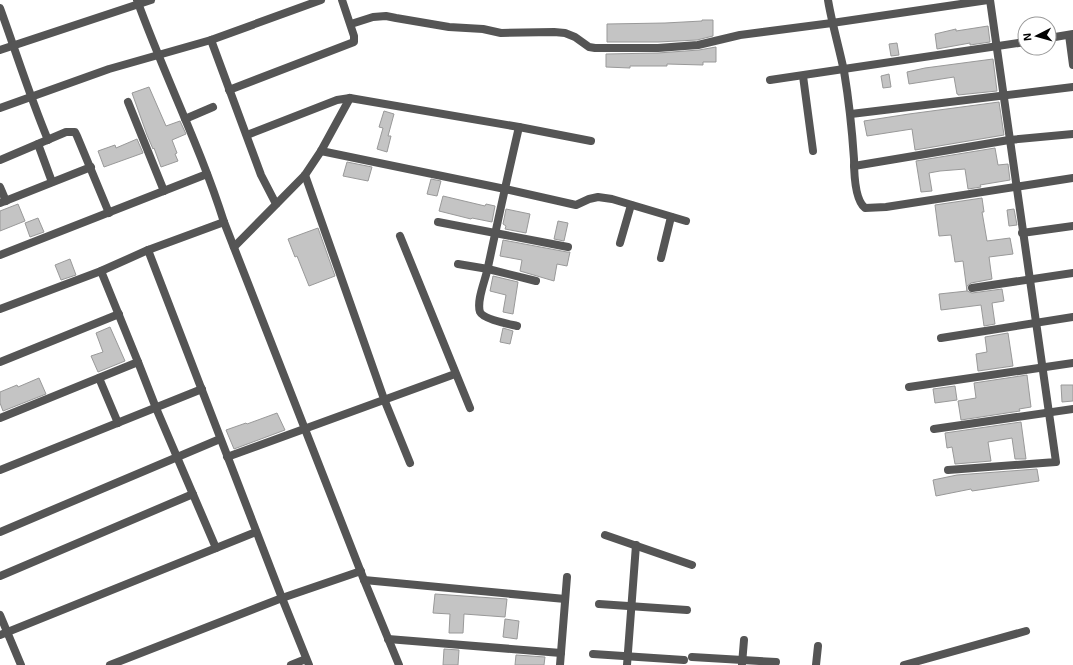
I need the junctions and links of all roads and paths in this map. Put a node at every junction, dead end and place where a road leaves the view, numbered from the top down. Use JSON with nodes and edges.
{"nodes":[{"id":1,"x":151,"y":0,"type":"edge"},
{"id":2,"x":321,"y":0,"type":"edge"},
{"id":3,"x":342,"y":0,"type":"edge"},
{"id":4,"x":828,"y":0,"type":"edge"},
{"id":5,"x":989,"y":0,"type":"edge"},
{"id":6,"x":138,"y":2,"type":"edge"},
{"id":7,"x":0,"y":8,"type":"edge"},
{"id":8,"x":832,"y":23,"type":"junction"},
{"id":9,"x":350,"y":24,"type":"junction"},
{"id":10,"x":1071,"y":35,"type":"edge"},
{"id":11,"x":1057,"y":37,"type":"edge"},
{"id":12,"x":211,"y":40,"type":"junction"},
{"id":13,"x":1017,"y":43,"type":"edge"},
{"id":14,"x":14,"y":45,"type":"junction"},
{"id":15,"x":996,"y":47,"type":"junction"},
{"id":16,"x":0,"y":50,"type":"edge"},
{"id":17,"x":159,"y":56,"type":"junction"},
{"id":18,"x":1073,"y":65,"type":"edge"},
{"id":19,"x":844,"y":70,"type":"junction"},
{"id":20,"x":803,"y":76,"type":"junction"},
{"id":21,"x":770,"y":80,"type":"dead end"},
{"id":22,"x":1073,"y":86,"type":"edge"},
{"id":23,"x":229,"y":90,"type":"junction"},
{"id":24,"x":1002,"y":94,"type":"junction"},
{"id":25,"x":30,"y":96,"type":"junction"},
{"id":26,"x":350,"y":98,"type":"junction"},
{"id":27,"x":128,"y":102,"type":"dead end"},
{"id":28,"x":213,"y":107,"type":"dead end"},
{"id":29,"x":0,"y":108,"type":"edge"},
{"id":30,"x":851,"y":114,"type":"junction"},
{"id":31,"x":185,"y":119,"type":"junction"},
{"id":32,"x":519,"y":127,"type":"junction"},
{"id":33,"x":1073,"y":134,"type":"edge"},
{"id":34,"x":247,"y":135,"type":"junction"},
{"id":35,"x":48,"y":140,"type":"junction"},
{"id":36,"x":1009,"y":140,"type":"junction"},
{"id":37,"x":591,"y":141,"type":"dead end"},
{"id":38,"x":38,"y":144,"type":"junction"},
{"id":39,"x":322,"y":151,"type":"junction"},
{"id":40,"x":813,"y":151,"type":"dead end"},
{"id":41,"x":0,"y":160,"type":"edge"},
{"id":42,"x":854,"y":166,"type":"junction"},
{"id":43,"x":91,"y":167,"type":"junction"},
{"id":44,"x":207,"y":174,"type":"junction"},
{"id":45,"x":305,"y":176,"type":"junction"},
{"id":46,"x":1073,"y":178,"type":"edge"},
{"id":47,"x":52,"y":182,"type":"junction"},
{"id":48,"x":0,"y":187,"type":"edge"},
{"id":49,"x":1016,"y":187,"type":"junction"},
{"id":50,"x":505,"y":189,"type":"junction"},
{"id":51,"x":164,"y":191,"type":"junction"},
{"id":52,"x":3,"y":202,"type":"edge"},
{"id":53,"x":276,"y":204,"type":"junction"},
{"id":54,"x":630,"y":205,"type":"junction"},
{"id":55,"x":109,"y":212,"type":"junction"},
{"id":56,"x":671,"y":217,"type":"junction"},
{"id":57,"x":686,"y":221,"type":"dead end"},
{"id":58,"x":224,"y":222,"type":"junction"},
{"id":59,"x":438,"y":222,"type":"dead end"},
{"id":60,"x":1073,"y":226,"type":"edge"},
{"id":61,"x":495,"y":232,"type":"junction"},
{"id":62,"x":1022,"y":233,"type":"junction"},
{"id":63,"x":400,"y":236,"type":"dead end"},
{"id":64,"x":620,"y":242,"type":"dead end"},
{"id":65,"x":234,"y":247,"type":"junction"},
{"id":66,"x":568,"y":247,"type":"dead end"},
{"id":67,"x":148,"y":250,"type":"junction"},
{"id":68,"x":0,"y":255,"type":"edge"},
{"id":69,"x":661,"y":258,"type":"dead end"},
{"id":70,"x":458,"y":264,"type":"dead end"},
{"id":71,"x":488,"y":269,"type":"junction"},
{"id":72,"x":101,"y":271,"type":"junction"},
{"id":73,"x":1073,"y":273,"type":"edge"},
{"id":74,"x":1029,"y":279,"type":"junction"},
{"id":75,"x":536,"y":281,"type":"dead end"},
{"id":76,"x":972,"y":288,"type":"dead end"},
{"id":77,"x":0,"y":309,"type":"edge"},
{"id":78,"x":119,"y":314,"type":"junction"},
{"id":79,"x":1073,"y":317,"type":"edge"},
{"id":80,"x":1035,"y":322,"type":"junction"},
{"id":81,"x":517,"y":326,"type":"dead end"},
{"id":82,"x":940,"y":338,"type":"dead end"},
{"id":83,"x":0,"y":362,"type":"edge"},
{"id":84,"x":138,"y":362,"type":"junction"},
{"id":85,"x":1073,"y":364,"type":"edge"},
{"id":86,"x":1042,"y":367,"type":"junction"},
{"id":87,"x":455,"y":374,"type":"junction"},
{"id":88,"x":99,"y":378,"type":"junction"},
{"id":89,"x":909,"y":387,"type":"dead end"},
{"id":90,"x":202,"y":390,"type":"junction"},
{"id":91,"x":384,"y":399,"type":"junction"},
{"id":92,"x":156,"y":408,"type":"junction"},
{"id":93,"x":470,"y":408,"type":"dead end"},
{"id":94,"x":1073,"y":409,"type":"edge"},
{"id":95,"x":1048,"y":412,"type":"junction"},
{"id":96,"x":0,"y":418,"type":"edge"},
{"id":97,"x":118,"y":423,"type":"junction"},
{"id":98,"x":306,"y":429,"type":"junction"},
{"id":99,"x":934,"y":429,"type":"dead end"},
{"id":100,"x":220,"y":439,"type":"junction"},
{"id":101,"x":177,"y":457,"type":"junction"},
{"id":102,"x":227,"y":457,"type":"junction"},
{"id":103,"x":410,"y":463,"type":"dead end"},
{"id":104,"x":0,"y":470,"type":"edge"},
{"id":105,"x":948,"y":470,"type":"dead end"},
{"id":106,"x":193,"y":494,"type":"junction"},
{"id":107,"x":0,"y":532,"type":"edge"},
{"id":108,"x":256,"y":532,"type":"junction"},
{"id":109,"x":605,"y":535,"type":"dead end"},
{"id":110,"x":636,"y":545,"type":"junction"},
{"id":111,"x":216,"y":548,"type":"junction"},
{"id":112,"x":692,"y":565,"type":"dead end"},
{"id":113,"x":361,"y":571,"type":"junction"},
{"id":114,"x":0,"y":576,"type":"edge"},
{"id":115,"x":567,"y":577,"type":"dead end"},
{"id":116,"x":364,"y":580,"type":"junction"},
{"id":117,"x":282,"y":598,"type":"junction"},
{"id":118,"x":565,"y":599,"type":"junction"},
{"id":119,"x":599,"y":604,"type":"dead end"},
{"id":120,"x":631,"y":606,"type":"junction"},
{"id":121,"x":687,"y":610,"type":"dead end"},
{"id":122,"x":0,"y":615,"type":"edge"},
{"id":123,"x":1026,"y":631,"type":"dead end"},
{"id":124,"x":4,"y":634,"type":"edge"},
{"id":125,"x":388,"y":639,"type":"junction"},
{"id":126,"x":744,"y":640,"type":"dead end"},
{"id":127,"x":818,"y":646,"type":"dead end"},
{"id":128,"x":561,"y":653,"type":"junction"},
{"id":129,"x":593,"y":654,"type":"dead end"},
{"id":130,"x":627,"y":656,"type":"junction"},
{"id":131,"x":692,"y":657,"type":"dead end"},
{"id":132,"x":684,"y":660,"type":"dead end"},
{"id":133,"x":307,"y":662,"type":"edge"},
{"id":134,"x":742,"y":662,"type":"edge"},
{"id":135,"x":776,"y":662,"type":"dead end"},
{"id":136,"x":20,"y":665,"type":"edge"},
{"id":137,"x":110,"y":665,"type":"edge"},
{"id":138,"x":291,"y":665,"type":"edge"},
{"id":139,"x":399,"y":665,"type":"edge"},
{"id":140,"x":560,"y":665,"type":"edge"},
{"id":141,"x":627,"y":665,"type":"edge"},
{"id":142,"x":816,"y":665,"type":"edge"},
{"id":143,"x":904,"y":665,"type":"edge"}],
"edges":[{"from":1,"to":6,"type":"street"},
{"from":2,"to":12,"type":"street"},
{"from":3,"to":9,"type":"street"},
{"from":4,"to":8,"type":"street"},
{"from":5,"to":8,"type":"street"},
{"from":5,"to":15,"type":"street"},
{"from":6,"to":14,"type":"street"},
{"from":6,"to":17,"type":"street"},
{"from":7,"to":14,"type":"street"},
{"from":8,"to":9,"type":"street"},
{"from":8,"to":19,"type":"street"},
{"from":9,"to":23,"type":"street"},
{"from":10,"to":11,"type":"street"},
{"from":10,"to":18,"type":"street"},
{"from":12,"to":17,"type":"street"},
{"from":12,"to":23,"type":"street"},
{"from":13,"to":15,"type":"street"},
{"from":14,"to":16,"type":"street"},
{"from":14,"to":25,"type":"street"},
{"from":15,"to":19,"type":"street"},
{"from":15,"to":24,"type":"street"},
{"from":17,"to":25,"type":"street"},
{"from":17,"to":31,"type":"street"},
{"from":19,"to":20,"type":"street"},
{"from":19,"to":30,"type":"street"},
{"from":20,"to":21,"type":"street"},
{"from":20,"to":40,"type":"street"},
{"from":22,"to":24,"type":"street"},
{"from":23,"to":34,"type":"street"},
{"from":24,"to":30,"type":"street"},
{"from":24,"to":36,"type":"street"},
{"from":25,"to":29,"type":"street"},
{"from":25,"to":35,"type":"street"},
{"from":26,"to":32,"type":"street"},
{"from":26,"to":34,"type":"street"},
{"from":26,"to":39,"type":"street"},
{"from":27,"to":51,"type":"street"},
{"from":28,"to":31,"type":"street"},
{"from":30,"to":42,"type":"street"},
{"from":31,"to":44,"type":"street"},
{"from":32,"to":37,"type":"street"},
{"from":32,"to":50,"type":"street"},
{"from":33,"to":36,"type":"street"},
{"from":34,"to":53,"type":"street"},
{"from":35,"to":38,"type":"street"},
{"from":35,"to":43,"type":"street"},
{"from":36,"to":42,"type":"street"},
{"from":36,"to":49,"type":"street"},
{"from":38,"to":41,"type":"street"},
{"from":38,"to":47,"type":"street"},
{"from":39,"to":45,"type":"street"},
{"from":39,"to":50,"type":"street"},
{"from":42,"to":49,"type":"street"},
{"from":43,"to":47,"type":"street"},
{"from":43,"to":55,"type":"street"},
{"from":44,"to":51,"type":"street"},
{"from":44,"to":58,"type":"street"},
{"from":45,"to":53,"type":"street"},
{"from":45,"to":91,"type":"street"},
{"from":46,"to":49,"type":"street"},
{"from":47,"to":52,"type":"street"},
{"from":48,"to":52,"type":"street"},
{"from":49,"to":62,"type":"street"},
{"from":50,"to":54,"type":"street"},
{"from":50,"to":61,"type":"street"},
{"from":51,"to":55,"type":"street"},
{"from":53,"to":65,"type":"street"},
{"from":54,"to":56,"type":"street"},
{"from":54,"to":64,"type":"street"},
{"from":55,"to":68,"type":"street"},
{"from":56,"to":57,"type":"street"},
{"from":56,"to":69,"type":"street"},
{"from":58,"to":65,"type":"street"},
{"from":58,"to":67,"type":"street"},
{"from":59,"to":61,"type":"street"},
{"from":60,"to":62,"type":"street"},
{"from":61,"to":66,"type":"street"},
{"from":61,"to":71,"type":"street"},
{"from":62,"to":74,"type":"street"},
{"from":63,"to":87,"type":"street"},
{"from":65,"to":98,"type":"street"},
{"from":67,"to":72,"type":"street"},
{"from":67,"to":90,"type":"street"},
{"from":70,"to":71,"type":"street"},
{"from":71,"to":75,"type":"street"},
{"from":71,"to":81,"type":"street"},
{"from":72,"to":77,"type":"street"},
{"from":72,"to":78,"type":"street"},
{"from":73,"to":74,"type":"street"},
{"from":74,"to":76,"type":"street"},
{"from":74,"to":80,"type":"street"},
{"from":78,"to":83,"type":"street"},
{"from":78,"to":84,"type":"street"},
{"from":79,"to":80,"type":"street"},
{"from":80,"to":82,"type":"street"},
{"from":80,"to":86,"type":"street"},
{"from":84,"to":88,"type":"street"},
{"from":84,"to":92,"type":"street"},
{"from":85,"to":86,"type":"street"},
{"from":86,"to":89,"type":"street"},
{"from":86,"to":95,"type":"street"},
{"from":87,"to":91,"type":"street"},
{"from":87,"to":93,"type":"street"},
{"from":88,"to":96,"type":"street"},
{"from":88,"to":97,"type":"street"},
{"from":90,"to":92,"type":"street"},
{"from":90,"to":100,"type":"street"},
{"from":91,"to":98,"type":"street"},
{"from":91,"to":103,"type":"street"},
{"from":92,"to":97,"type":"street"},
{"from":92,"to":101,"type":"street"},
{"from":94,"to":95,"type":"street"},
{"from":95,"to":99,"type":"street"},
{"from":95,"to":105,"type":"street"},
{"from":97,"to":104,"type":"street"},
{"from":98,"to":102,"type":"street"},
{"from":98,"to":113,"type":"street"},
{"from":100,"to":101,"type":"street"},
{"from":100,"to":102,"type":"street"},
{"from":101,"to":106,"type":"street"},
{"from":101,"to":107,"type":"street"},
{"from":102,"to":108,"type":"street"},
{"from":106,"to":111,"type":"street"},
{"from":106,"to":114,"type":"street"},
{"from":108,"to":111,"type":"street"},
{"from":108,"to":117,"type":"street"},
{"from":109,"to":110,"type":"street"},
{"from":110,"to":112,"type":"street"},
{"from":110,"to":120,"type":"street"},
{"from":111,"to":124,"type":"street"},
{"from":113,"to":116,"type":"street"},
{"from":113,"to":117,"type":"street"},
{"from":115,"to":118,"type":"street"},
{"from":116,"to":118,"type":"street"},
{"from":116,"to":125,"type":"street"},
{"from":117,"to":133,"type":"street"},
{"from":117,"to":137,"type":"street"},
{"from":118,"to":128,"type":"street"},
{"from":119,"to":120,"type":"street"},
{"from":120,"to":121,"type":"street"},
{"from":120,"to":130,"type":"street"},
{"from":122,"to":124,"type":"street"},
{"from":123,"to":143,"type":"street"},
{"from":124,"to":136,"type":"street"},
{"from":125,"to":128,"type":"street"},
{"from":125,"to":139,"type":"street"},
{"from":126,"to":134,"type":"street"},
{"from":127,"to":142,"type":"street"},
{"from":128,"to":140,"type":"street"},
{"from":129,"to":130,"type":"street"},
{"from":130,"to":132,"type":"street"},
{"from":130,"to":141,"type":"street"},
{"from":131,"to":134,"type":"street"},
{"from":133,"to":138,"type":"street"},
{"from":134,"to":135,"type":"street"}]}
